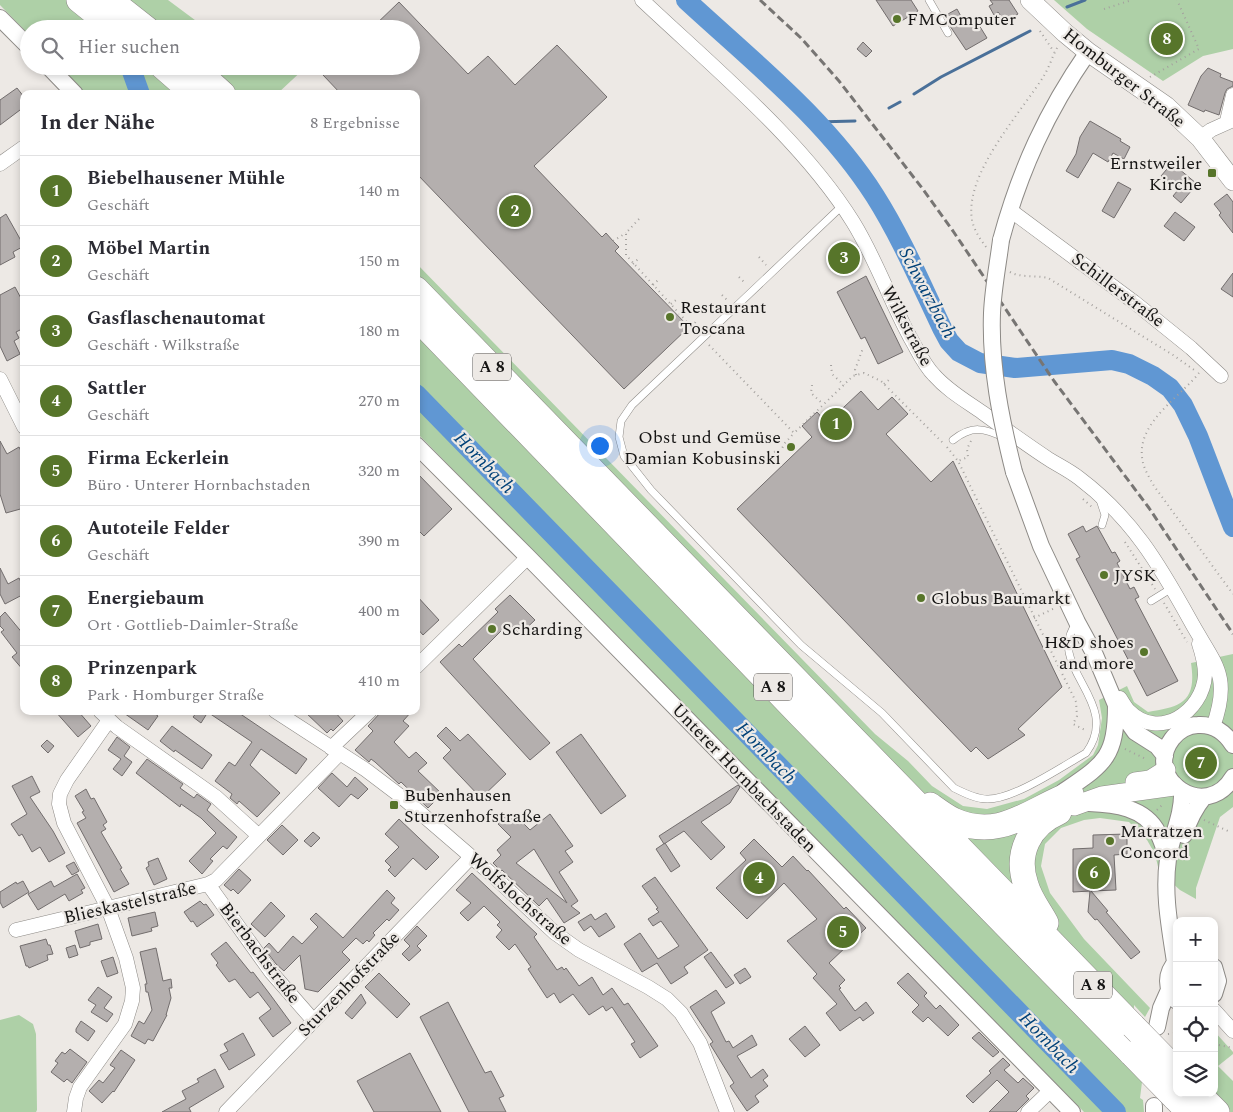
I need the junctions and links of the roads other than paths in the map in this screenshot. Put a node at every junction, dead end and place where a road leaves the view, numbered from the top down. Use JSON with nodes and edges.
{"nodes":[{"id":1,"x":79,"y":0,"type":"edge"},
{"id":2,"x":110,"y":0,"type":"edge"},
{"id":3,"x":642,"y":0,"type":"edge"},
{"id":4,"x":929,"y":0,"type":"edge"},
{"id":5,"x":1030,"y":0,"type":"edge"},
{"id":6,"x":0,"y":18,"type":"edge"},
{"id":7,"x":104,"y":20,"type":"edge"},
{"id":8,"x":136,"y":20,"type":"edge"},
{"id":9,"x":948,"y":33,"type":"dead end"},
{"id":10,"x":20,"y":38,"type":"edge"},
{"id":11,"x":1088,"y":52,"type":"junction"},
{"id":12,"x":57,"y":75,"type":"edge"},
{"id":13,"x":172,"y":75,"type":"edge"},
{"id":14,"x":202,"y":75,"type":"edge"},
{"id":15,"x":71,"y":90,"type":"edge"},
{"id":16,"x":189,"y":90,"type":"edge"},
{"id":17,"x":219,"y":90,"type":"edge"},
{"id":18,"x":1233,"y":95,"type":"edge"},
{"id":19,"x":1230,"y":120,"type":"edge"},
{"id":20,"x":1200,"y":138,"type":"junction"},
{"id":21,"x":20,"y":150,"type":"edge"},
{"id":22,"x":0,"y":164,"type":"edge"},
{"id":23,"x":1233,"y":181,"type":"edge"},
{"id":24,"x":842,"y":206,"type":"junction"},
{"id":25,"x":1010,"y":210,"type":"junction"},
{"id":26,"x":420,"y":293,"type":"edge"},
{"id":27,"x":420,"y":321,"type":"edge"},
{"id":28,"x":1221,"y":376,"type":"dead end"},
{"id":29,"x":0,"y":379,"type":"edge"},
{"id":30,"x":20,"y":419,"type":"edge"},
{"id":31,"x":953,"y":440,"type":"dead end"},
{"id":32,"x":420,"y":449,"type":"edge"},
{"id":33,"x":1049,"y":459,"type":"junction"},
{"id":34,"x":1097,"y":493,"type":"junction"},
{"id":35,"x":1102,"y":525,"type":"dead end"},
{"id":36,"x":528,"y":557,"type":"junction"},
{"id":37,"x":1172,"y":588,"type":"junction"},
{"id":38,"x":1151,"y":602,"type":"dead end"},
{"id":39,"x":1077,"y":622,"type":"junction"},
{"id":40,"x":1193,"y":627,"type":"junction"},
{"id":41,"x":420,"y":663,"type":"edge"},
{"id":42,"x":1106,"y":680,"type":"junction"},
{"id":43,"x":1114,"y":700,"type":"junction"},
{"id":44,"x":281,"y":715,"type":"edge"},
{"id":45,"x":366,"y":715,"type":"edge"},
{"id":46,"x":104,"y":716,"type":"edge"},
{"id":47,"x":1213,"y":727,"type":"junction"},
{"id":48,"x":1176,"y":734,"type":"junction"},
{"id":49,"x":1233,"y":745,"type":"edge"},
{"id":50,"x":335,"y":750,"type":"junction"},
{"id":51,"x":1172,"y":776,"type":"junction"},
{"id":52,"x":1233,"y":777,"type":"edge"},
{"id":53,"x":902,"y":788,"type":"junction"},
{"id":54,"x":1204,"y":797,"type":"junction"},
{"id":55,"x":1069,"y":799,"type":"junction"},
{"id":56,"x":258,"y":836,"type":"junction"},
{"id":57,"x":471,"y":857,"type":"junction"},
{"id":58,"x":1168,"y":859,"type":"junction"},
{"id":59,"x":208,"y":884,"type":"junction"},
{"id":60,"x":108,"y":908,"type":"junction"},
{"id":61,"x":1180,"y":917,"type":"edge"},
{"id":62,"x":16,"y":930,"type":"dead end"},
{"id":63,"x":1173,"y":943,"type":"edge"},
{"id":64,"x":1054,"y":944,"type":"junction"},
{"id":65,"x":1173,"y":967,"type":"edge"},
{"id":66,"x":1173,"y":995,"type":"edge"},
{"id":67,"x":1173,"y":1014,"type":"edge"},
{"id":68,"x":1218,"y":1014,"type":"edge"},
{"id":69,"x":312,"y":1020,"type":"junction"},
{"id":70,"x":1152,"y":1029,"type":"junction"},
{"id":71,"x":1233,"y":1031,"type":"edge"},
{"id":72,"x":1173,"y":1064,"type":"edge"},
{"id":73,"x":1050,"y":1091,"type":"junction"},
{"id":74,"x":1202,"y":1097,"type":"edge"},
{"id":75,"x":1168,"y":1107,"type":"edge"},
{"id":76,"x":74,"y":1112,"type":"edge"},
{"id":77,"x":226,"y":1112,"type":"edge"},
{"id":78,"x":727,"y":1112,"type":"edge"},
{"id":79,"x":1028,"y":1112,"type":"edge"},
{"id":80,"x":1072,"y":1112,"type":"edge"},
{"id":81,"x":1217,"y":1112,"type":"edge"}],
"edges":[{"from":1,"to":7,"type":"highway"},
{"from":2,"to":8,"type":"highway"},
{"from":3,"to":24,"type":"street","name":"Wilkstraße"},
{"from":4,"to":9,"type":"lane"},
{"from":5,"to":11,"type":"main road","name":"Homburger Straße"},
{"from":6,"to":10,"type":"street"},
{"from":11,"to":20,"type":"main road","name":"Homburger Straße"},
{"from":11,"to":25,"type":"street"},
{"from":12,"to":15,"type":"street"},
{"from":13,"to":16,"type":"highway"},
{"from":14,"to":17,"type":"highway"},
{"from":18,"to":19,"type":"street"},
{"from":19,"to":20,"type":"street"},
{"from":20,"to":23,"type":"main road","name":"Homburger Straße"},
{"from":21,"to":22,"type":"street"},
{"from":24,"to":33,"type":"street","name":"Wilkstraße"},
{"from":24,"to":39,"type":"lane"},
{"from":25,"to":28,"type":"street","name":"Schillerstraße"},
{"from":25,"to":39,"type":"street","bridge":true},
{"from":26,"to":53,"type":"highway","number":"A 8"},
{"from":27,"to":75,"type":"highway","number":"A 8","bridge":true},
{"from":29,"to":30,"type":"street"},
{"from":31,"to":33,"type":"lane"},
{"from":32,"to":36,"type":"street","name":"Unterer Hornbachstaden"},
{"from":33,"to":34,"type":"street","name":"Wilkstraße"},
{"from":34,"to":35,"type":"lane"},
{"from":34,"to":37,"type":"street","name":"Wilkstraße"},
{"from":36,"to":41,"type":"street"},
{"from":36,"to":73,"type":"street","name":"Unterer Hornbachstaden"},
{"from":37,"to":38,"type":"lane"},
{"from":37,"to":40,"type":"street","name":"Wilkstraße"},
{"from":39,"to":42,"type":"street"},
{"from":40,"to":42,"type":"street","name":"Wilkstraße"},
{"from":40,"to":47,"type":"street","name":"Wilkstraße"},
{"from":42,"to":43,"type":"street"},
{"from":43,"to":48,"type":"street"},
{"from":43,"to":51,"type":"street"},
{"from":43,"to":55,"type":"street"},
{"from":44,"to":50,"type":"street","name":"Wolfslochstraße"},
{"from":45,"to":50,"type":"street","name":"Blieskastelstraße"},
{"from":46,"to":56,"type":"street"},
{"from":46,"to":60,"type":"street"},
{"from":47,"to":48,"type":"street"},
{"from":47,"to":49,"type":"street"},
{"from":48,"to":51,"type":"street"},
{"from":50,"to":56,"type":"street","name":"Blieskastelstraße"},
{"from":50,"to":57,"type":"street","name":"Wolfslochstraße"},
{"from":51,"to":54,"type":"street"},
{"from":51,"to":55,"type":"main road"},
{"from":51,"to":58,"type":"street"},
{"from":52,"to":54,"type":"street"},
{"from":53,"to":55,"type":"highway"},
{"from":53,"to":64,"type":"highway","number":"A 8"},
{"from":54,"to":61,"type":"street"},
{"from":55,"to":58,"type":"street"},
{"from":55,"to":64,"type":"highway"},
{"from":56,"to":59,"type":"street","name":"Blieskastelstraße"},
{"from":57,"to":69,"type":"street","name":"Sturzenhofstraße"},
{"from":57,"to":78,"type":"street","name":"Wolfslochstraße"},
{"from":58,"to":63,"type":"street"},
{"from":59,"to":60,"type":"street","name":"Blieskastelstraße"},
{"from":59,"to":69,"type":"street","name":"Bierbachstraße"},
{"from":60,"to":62,"type":"street","name":"Blieskastelstraße"},
{"from":60,"to":76,"type":"street"},
{"from":64,"to":70,"type":"highway","number":"A 8"},
{"from":65,"to":66,"type":"street"},
{"from":66,"to":70,"type":"street"},
{"from":67,"to":70,"type":"street"},
{"from":68,"to":71,"type":"street"},
{"from":69,"to":77,"type":"street","name":"Sturzenhofstraße"},
{"from":70,"to":72,"type":"highway","number":"A 8","bridge":true},
{"from":73,"to":79,"type":"street"},
{"from":73,"to":80,"type":"street","name":"Unterer Hornbachstaden"},
{"from":74,"to":81,"type":"highway"}]}
